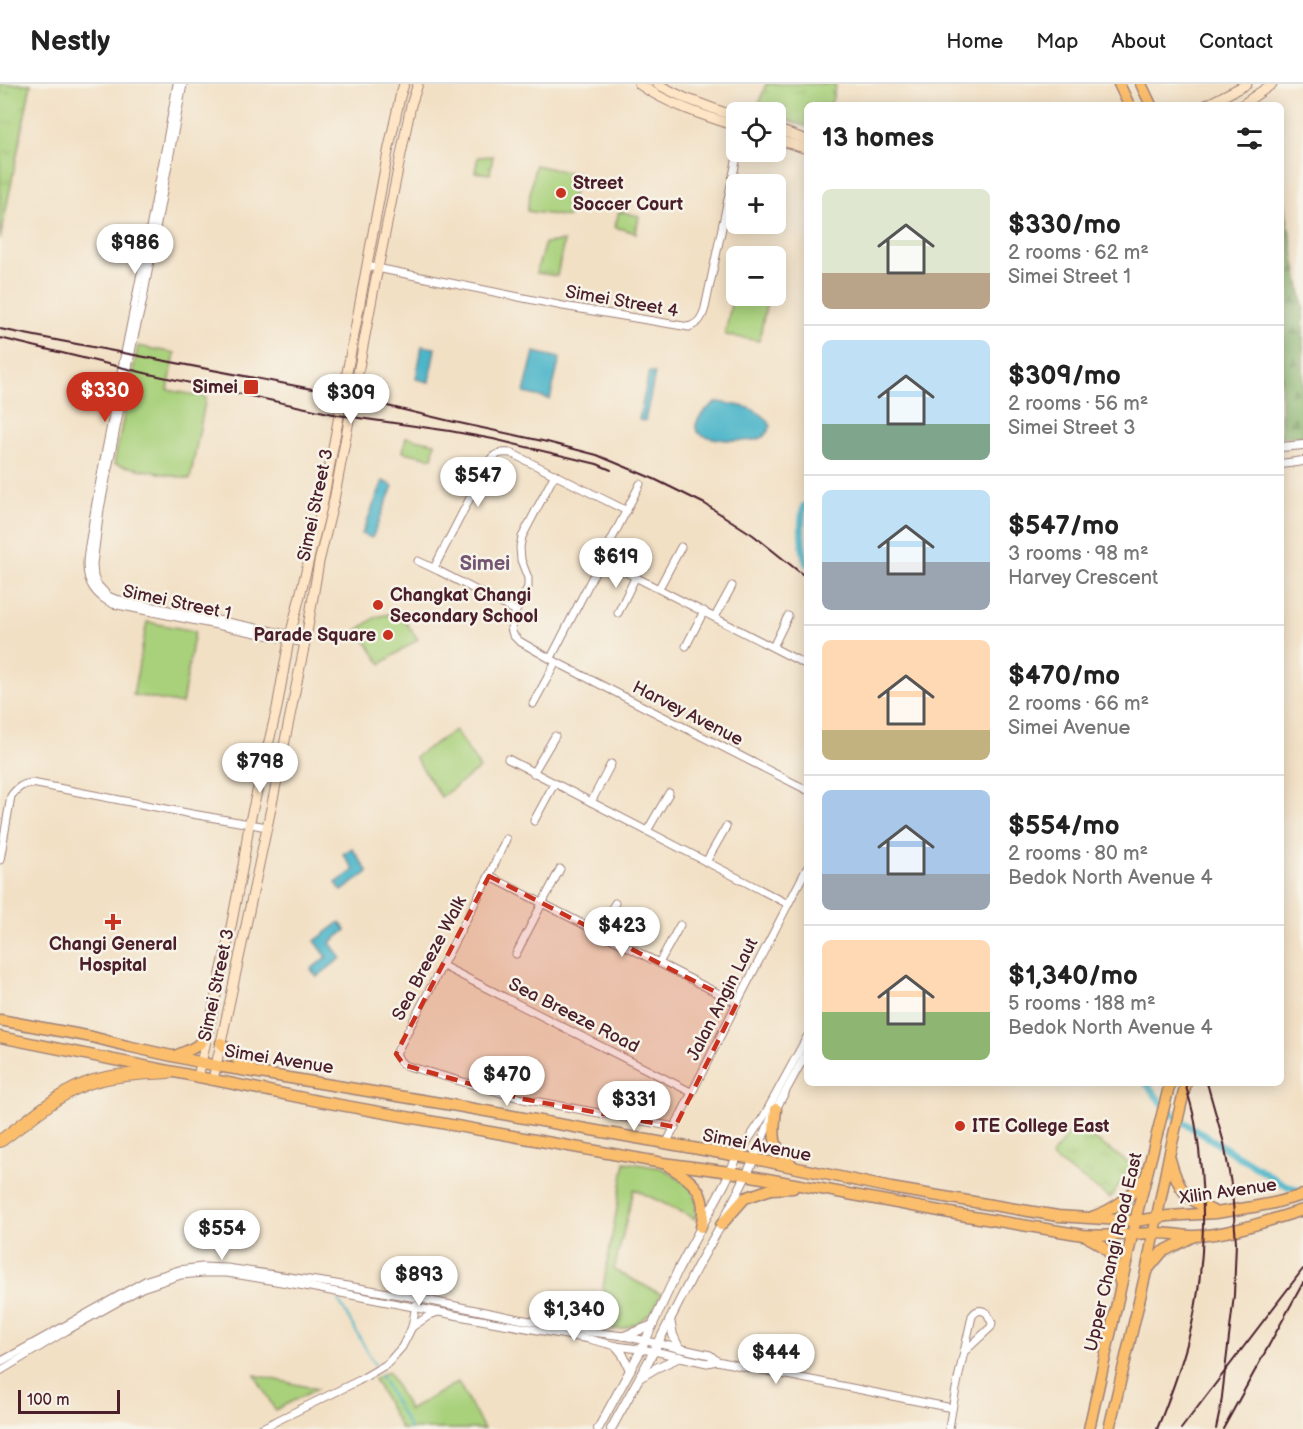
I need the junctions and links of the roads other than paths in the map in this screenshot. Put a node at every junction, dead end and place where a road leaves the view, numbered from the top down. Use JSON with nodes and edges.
{"nodes":[{"id":1,"x":177,"y":84,"type":"edge"},
{"id":2,"x":183,"y":84,"type":"edge"},
{"id":3,"x":404,"y":84,"type":"edge"},
{"id":4,"x":418,"y":84,"type":"edge"},
{"id":5,"x":639,"y":84,"type":"edge"},
{"id":6,"x":657,"y":84,"type":"edge"},
{"id":7,"x":1119,"y":84,"type":"edge"},
{"id":8,"x":1247,"y":84,"type":"edge"},
{"id":9,"x":1272,"y":84,"type":"edge"},
{"id":10,"x":1143,"y":89,"type":"edge"},
{"id":11,"x":1128,"y":102,"type":"edge"},
{"id":12,"x":1158,"y":102,"type":"edge"},
{"id":13,"x":1212,"y":102,"type":"edge"},
{"id":14,"x":1247,"y":102,"type":"edge"},
{"id":15,"x":726,"y":113,"type":"edge"},
{"id":16,"x":726,"y":123,"type":"edge"},
{"id":17,"x":786,"y":133,"type":"edge"},
{"id":18,"x":804,"y":139,"type":"edge"},
{"id":19,"x":786,"y":142,"type":"edge"},
{"id":20,"x":804,"y":148,"type":"edge"},
{"id":21,"x":736,"y":162,"type":"edge"},
{"id":22,"x":367,"y":266,"type":"junction"},
{"id":23,"x":379,"y":269,"type":"junction"},
{"id":24,"x":1303,"y":445,"type":"edge"},
{"id":25,"x":1284,"y":447,"type":"edge"},
{"id":26,"x":1303,"y":461,"type":"edge"},
{"id":27,"x":1284,"y":464,"type":"edge"},
{"id":28,"x":555,"y":474,"type":"junction"},
{"id":29,"x":639,"y":484,"type":"dead end"},
{"id":30,"x":627,"y":511,"type":"junction"},
{"id":31,"x":681,"y":547,"type":"dead end"},
{"id":32,"x":602,"y":560,"type":"junction"},
{"id":33,"x":418,"y":561,"type":"dead end"},
{"id":34,"x":434,"y":568,"type":"junction"},
{"id":35,"x":636,"y":576,"type":"junction"},
{"id":36,"x":732,"y":586,"type":"dead end"},
{"id":37,"x":659,"y":588,"type":"junction"},
{"id":38,"x":516,"y":611,"type":"junction"},
{"id":39,"x":704,"y":612,"type":"junction"},
{"id":40,"x":618,"y":613,"type":"dead end"},
{"id":41,"x":788,"y":616,"type":"dead end"},
{"id":42,"x":715,"y":617,"type":"junction"},
{"id":43,"x":290,"y":638,"type":"junction"},
{"id":44,"x":305,"y":640,"type":"junction"},
{"id":45,"x":686,"y":646,"type":"dead end"},
{"id":46,"x":773,"y":647,"type":"junction"},
{"id":47,"x":554,"y":660,"type":"junction"},
{"id":48,"x":804,"y":663,"type":"edge"},
{"id":49,"x":533,"y":704,"type":"dead end"},
{"id":50,"x":555,"y":736,"type":"dead end"},
{"id":51,"x":508,"y":759,"type":"dead end"},
{"id":52,"x":611,"y":764,"type":"dead end"},
{"id":53,"x":533,"y":773,"type":"junction"},
{"id":54,"x":554,"y":784,"type":"junction"},
{"id":55,"x":804,"y":788,"type":"edge"},
{"id":56,"x":669,"y":793,"type":"dead end"},
{"id":57,"x":591,"y":802,"type":"junction"},
{"id":58,"x":534,"y":821,"type":"dead end"},
{"id":59,"x":249,"y":825,"type":"junction"},
{"id":60,"x":267,"y":827,"type":"junction"},
{"id":61,"x":726,"y":827,"type":"dead end"},
{"id":62,"x":647,"y":831,"type":"junction"},
{"id":63,"x":506,"y":839,"type":"dead end"},
{"id":64,"x":260,"y":859,"type":"junction"},
{"id":65,"x":0,"y":860,"type":"edge"},
{"id":66,"x":706,"y":862,"type":"junction"},
{"id":67,"x":243,"y":865,"type":"junction"},
{"id":68,"x":560,"y":869,"type":"dead end"},
{"id":69,"x":804,"y":874,"type":"edge"},
{"id":70,"x":489,"y":876,"type":"junction"},
{"id":71,"x":615,"y":903,"type":"dead end"},
{"id":72,"x":542,"y":904,"type":"junction"},
{"id":73,"x":788,"y":904,"type":"junction"},
{"id":74,"x":680,"y":925,"type":"dead end"},
{"id":75,"x":597,"y":932,"type":"junction"},
{"id":76,"x":516,"y":954,"type":"dead end"},
{"id":77,"x":659,"y":963,"type":"junction"},
{"id":78,"x":443,"y":966,"type":"junction"},
{"id":79,"x":737,"y":1003,"type":"junction"},
{"id":80,"x":0,"y":1020,"type":"edge"},
{"id":81,"x":208,"y":1031,"type":"junction"},
{"id":82,"x":0,"y":1037,"type":"edge"},
{"id":83,"x":221,"y":1042,"type":"junction"},
{"id":84,"x":804,"y":1043,"type":"edge"},
{"id":85,"x":174,"y":1056,"type":"junction"},
{"id":86,"x":804,"y":1058,"type":"edge"},
{"id":87,"x":201,"y":1062,"type":"junction"},
{"id":88,"x":217,"y":1066,"type":"junction"},
{"id":89,"x":168,"y":1072,"type":"junction"},
{"id":90,"x":255,"y":1072,"type":"junction"},
{"id":91,"x":198,"y":1077,"type":"junction"},
{"id":92,"x":213,"y":1080,"type":"junction"},
{"id":93,"x":1185,"y":1086,"type":"edge"},
{"id":94,"x":1169,"y":1087,"type":"edge"},
{"id":95,"x":692,"y":1092,"type":"junction"},
{"id":96,"x":776,"y":1109,"type":"junction"},
{"id":97,"x":675,"y":1127,"type":"junction"},
{"id":98,"x":0,"y":1141,"type":"edge"},
{"id":99,"x":666,"y":1144,"type":"junction"},
{"id":100,"x":1168,"y":1156,"type":"junction"},
{"id":101,"x":737,"y":1157,"type":"junction"},
{"id":102,"x":754,"y":1159,"type":"junction"},
{"id":103,"x":663,"y":1163,"type":"junction"},
{"id":104,"x":794,"y":1167,"type":"junction"},
{"id":105,"x":730,"y":1172,"type":"junction"},
{"id":106,"x":1148,"y":1174,"type":"junction"},
{"id":107,"x":747,"y":1176,"type":"junction"},
{"id":108,"x":814,"y":1187,"type":"junction"},
{"id":109,"x":1303,"y":1195,"type":"edge"},
{"id":110,"x":1303,"y":1210,"type":"edge"},
{"id":111,"x":1216,"y":1213,"type":"junction"},
{"id":112,"x":1156,"y":1218,"type":"junction"},
{"id":113,"x":1087,"y":1219,"type":"junction"},
{"id":114,"x":1136,"y":1221,"type":"junction"},
{"id":115,"x":721,"y":1225,"type":"junction"},
{"id":116,"x":701,"y":1227,"type":"junction"},
{"id":117,"x":1154,"y":1233,"type":"junction"},
{"id":118,"x":1083,"y":1235,"type":"junction"},
{"id":119,"x":1133,"y":1235,"type":"junction"},
{"id":120,"x":1195,"y":1236,"type":"junction"},
{"id":121,"x":1146,"y":1272,"type":"junction"},
{"id":122,"x":1120,"y":1286,"type":"junction"},
{"id":123,"x":417,"y":1298,"type":"junction"},
{"id":124,"x":415,"y":1307,"type":"junction"},
{"id":125,"x":439,"y":1311,"type":"junction"},
{"id":126,"x":670,"y":1320,"type":"junction"},
{"id":127,"x":653,"y":1325,"type":"junction"},
{"id":128,"x":412,"y":1327,"type":"junction"},
{"id":129,"x":624,"y":1336,"type":"junction"},
{"id":130,"x":645,"y":1341,"type":"junction"},
{"id":131,"x":616,"y":1346,"type":"junction"},
{"id":132,"x":656,"y":1348,"type":"junction"},
{"id":133,"x":641,"y":1350,"type":"junction"},
{"id":134,"x":964,"y":1352,"type":"junction"},
{"id":135,"x":680,"y":1353,"type":"junction"},
{"id":136,"x":0,"y":1362,"type":"edge"},
{"id":137,"x":630,"y":1370,"type":"junction"},
{"id":138,"x":0,"y":1371,"type":"edge"},
{"id":139,"x":639,"y":1378,"type":"junction"},
{"id":140,"x":952,"y":1408,"type":"junction"},
{"id":141,"x":260,"y":1429,"type":"edge"},
{"id":142,"x":598,"y":1429,"type":"edge"},
{"id":143,"x":610,"y":1429,"type":"edge"},
{"id":144,"x":949,"y":1429,"type":"edge"},
{"id":145,"x":1089,"y":1429,"type":"edge"},
{"id":146,"x":1109,"y":1429,"type":"edge"}],
"edges":[{"from":1,"to":43,"type":"street","name":"Simei Street 1"},
{"from":2,"to":43,"type":"street","name":"Simei Street 1"},
{"from":3,"to":22,"type":"main road","name":"Simei Street 3"},
{"from":4,"to":23,"type":"main road","name":"Simei Street 3"},
{"from":5,"to":16,"type":"main road"},
{"from":6,"to":15,"type":"main road"},
{"from":7,"to":11,"type":"main road"},
{"from":8,"to":13,"type":"main road"},
{"from":9,"to":14,"type":"main road"},
{"from":10,"to":12,"type":"main road"},
{"from":17,"to":18,"type":"main road"},
{"from":19,"to":20,"type":"main road"},
{"from":21,"to":23,"type":"street","name":"Simei Street 4"},
{"from":22,"to":23,"type":"street","name":"Simei Street 4"},
{"from":22,"to":43,"type":"main road","name":"Simei Street 3"},
{"from":23,"to":44,"type":"main road","name":"Simei Street 3"},
{"from":24,"to":25,"type":"street"},
{"from":26,"to":27,"type":"street"},
{"from":28,"to":30,"type":"street"},
{"from":28,"to":34,"type":"street"},
{"from":28,"to":38,"type":"street"},
{"from":29,"to":30,"type":"street"},
{"from":30,"to":32,"type":"street"},
{"from":31,"to":37,"type":"street"},
{"from":32,"to":35,"type":"street"},
{"from":32,"to":47,"type":"street"},
{"from":33,"to":34,"type":"street"},
{"from":34,"to":38,"type":"street"},
{"from":35,"to":37,"type":"street"},
{"from":35,"to":40,"type":"street"},
{"from":36,"to":42,"type":"street"},
{"from":37,"to":39,"type":"street"},
{"from":38,"to":47,"type":"street","name":"Harvey Avenue"},
{"from":39,"to":42,"type":"street"},
{"from":39,"to":45,"type":"street"},
{"from":41,"to":46,"type":"street"},
{"from":42,"to":46,"type":"street"},
{"from":43,"to":44,"type":"street","name":"Simei Street 1"},
{"from":43,"to":59,"type":"main road","name":"Simei Street 3"},
{"from":44,"to":60,"type":"main road","name":"Simei Street 3"},
{"from":46,"to":48,"type":"street"},
{"from":47,"to":49,"type":"street"},
{"from":47,"to":55,"type":"street","name":"Harvey Avenue"},
{"from":50,"to":53,"type":"street"},
{"from":51,"to":53,"type":"street"},
{"from":52,"to":57,"type":"street"},
{"from":53,"to":54,"type":"street"},
{"from":54,"to":57,"type":"street"},
{"from":54,"to":58,"type":"street"},
{"from":56,"to":62,"type":"street"},
{"from":57,"to":62,"type":"street"},
{"from":59,"to":60,"type":"street"},
{"from":59,"to":65,"type":"street"},
{"from":59,"to":67,"type":"main road","name":"Simei Street 3"},
{"from":60,"to":64,"type":"main road","name":"Simei Street 3"},
{"from":61,"to":66,"type":"street"},
{"from":62,"to":66,"type":"street"},
{"from":63,"to":70,"type":"street","name":"Sea Breeze Walk"},
{"from":64,"to":67,"type":"main road"},
{"from":64,"to":83,"type":"main road","name":"Simei Street 3"},
{"from":66,"to":73,"type":"street"},
{"from":67,"to":81,"type":"main road","name":"Simei Street 3"},
{"from":68,"to":72,"type":"street"},
{"from":69,"to":73,"type":"street","name":"Jalan Angin Laut"},
{"from":70,"to":72,"type":"street"},
{"from":70,"to":78,"type":"street","name":"Sea Breeze Walk"},
{"from":71,"to":75,"type":"street"},
{"from":72,"to":75,"type":"street"},
{"from":72,"to":76,"type":"street"},
{"from":73,"to":79,"type":"street","name":"Jalan Angin Laut"},
{"from":74,"to":77,"type":"street"},
{"from":75,"to":77,"type":"street"},
{"from":77,"to":79,"type":"street"},
{"from":78,"to":95,"type":"street","name":"Sea Breeze Road"},
{"from":78,"to":97,"type":"street","name":"Sea Breeze Walk"},
{"from":79,"to":95,"type":"street","name":"Jalan Angin Laut"},
{"from":80,"to":85,"type":"main road","name":"Simei Avenue"},
{"from":81,"to":85,"type":"main road"},
{"from":81,"to":87,"type":"main road","name":"Simei Street 3"},
{"from":82,"to":89,"type":"main road","name":"Simei Avenue"},
{"from":83,"to":88,"type":"main road","name":"Simei Street 3"},
{"from":83,"to":90,"type":"main road"},
{"from":84,"to":101,"type":"street"},
{"from":85,"to":87,"type":"main road","name":"Simei Avenue"},
{"from":86,"to":96,"type":"street"},
{"from":87,"to":88,"type":"main road","name":"Simei Avenue"},
{"from":87,"to":91,"type":"main road","name":"Simei Street 3"},
{"from":88,"to":90,"type":"main road","name":"Simei Avenue"},
{"from":88,"to":92,"type":"main road","name":"Simei Street 3"},
{"from":89,"to":91,"type":"main road","name":"Simei Avenue"},
{"from":89,"to":98,"type":"highway"},
{"from":90,"to":99,"type":"main road","name":"Simei Avenue"},
{"from":91,"to":92,"type":"main road","name":"Simei Avenue"},
{"from":92,"to":103,"type":"main road","name":"Simei Avenue"},
{"from":93,"to":100,"type":"main road","name":"Upper Changi Road East"},
{"from":94,"to":106,"type":"main road","name":"Upper Changi Road East"},
{"from":95,"to":97,"type":"street","name":"Jalan Angin Laut"},
{"from":96,"to":102,"type":"street"},
{"from":96,"to":104,"type":"main road"},
{"from":97,"to":99,"type":"street","name":"Jalan Angin Laut"},
{"from":99,"to":101,"type":"main road","name":"Simei Avenue"},
{"from":100,"to":111,"type":"main road"},
{"from":100,"to":112,"type":"main road","name":"Upper Changi Road East"},
{"from":101,"to":102,"type":"main road","name":"Simei Avenue"},
{"from":101,"to":105,"type":"street"},
{"from":102,"to":104,"type":"main road","name":"Simei Avenue"},
{"from":102,"to":107,"type":"street"},
{"from":103,"to":105,"type":"main road","name":"Simei Avenue"},
{"from":103,"to":116,"type":"main road"},
{"from":104,"to":113,"type":"main road","name":"Simei Avenue"},
{"from":105,"to":107,"type":"main road","name":"Simei Avenue"},
{"from":105,"to":116,"type":"street"},
{"from":106,"to":113,"type":"main road"},
{"from":106,"to":114,"type":"main road","name":"Upper Changi Road East"},
{"from":107,"to":108,"type":"main road","name":"Simei Avenue"},
{"from":107,"to":115,"type":"street"},
{"from":108,"to":115,"type":"main road"},
{"from":108,"to":118,"type":"main road","name":"Simei Avenue"},
{"from":109,"to":111,"type":"main road","name":"Xilin Avenue"},
{"from":110,"to":120,"type":"main road","name":"Xilin Avenue"},
{"from":111,"to":112,"type":"main road","name":"Xilin Avenue"},
{"from":112,"to":114,"type":"main road","name":"Simei Avenue"},
{"from":112,"to":117,"type":"main road","name":"Upper Changi Road East"},
{"from":113,"to":114,"type":"main road","name":"Simei Avenue"},
{"from":114,"to":119,"type":"main road","name":"Upper Changi Road East"},
{"from":115,"to":126,"type":"street"},
{"from":116,"to":127,"type":"street"},
{"from":117,"to":119,"type":"main road","name":"Simei Avenue"},
{"from":117,"to":120,"type":"main road","name":"Xilin Avenue"},
{"from":117,"to":121,"type":"main road","name":"Upper Changi Road East"},
{"from":118,"to":119,"type":"main road","name":"Simei Avenue"},
{"from":118,"to":122,"type":"main road"},
{"from":119,"to":122,"type":"main road","name":"Upper Changi Road East"},
{"from":120,"to":121,"type":"main road"},
{"from":121,"to":146,"type":"main road","name":"Upper Changi Road East"},
{"from":122,"to":145,"type":"main road","name":"Upper Changi Road East"},
{"from":123,"to":124,"type":"street"},
{"from":123,"to":129,"type":"street"},
{"from":123,"to":136,"type":"street"},
{"from":124,"to":125,"type":"street"},
{"from":124,"to":128,"type":"street"},
{"from":124,"to":138,"type":"street"},
{"from":125,"to":128,"type":"street"},
{"from":125,"to":131,"type":"street"},
{"from":126,"to":132,"type":"street"},
{"from":126,"to":135,"type":"street"},
{"from":127,"to":129,"type":"street"},
{"from":127,"to":130,"type":"street"},
{"from":128,"to":141,"type":"street"},
{"from":129,"to":130,"type":"street"},
{"from":130,"to":132,"type":"street"},
{"from":130,"to":133,"type":"street"},
{"from":131,"to":133,"type":"street"},
{"from":131,"to":137,"type":"street"},
{"from":132,"to":133,"type":"street"},
{"from":132,"to":135,"type":"street"},
{"from":132,"to":139,"type":"street"},
{"from":133,"to":137,"type":"street"},
{"from":134,"to":134,"type":"street"},
{"from":134,"to":140,"type":"street"},
{"from":135,"to":139,"type":"street"},
{"from":135,"to":140,"type":"street"},
{"from":137,"to":142,"type":"street"},
{"from":139,"to":143,"type":"street"},
{"from":140,"to":144,"type":"street"}]}
